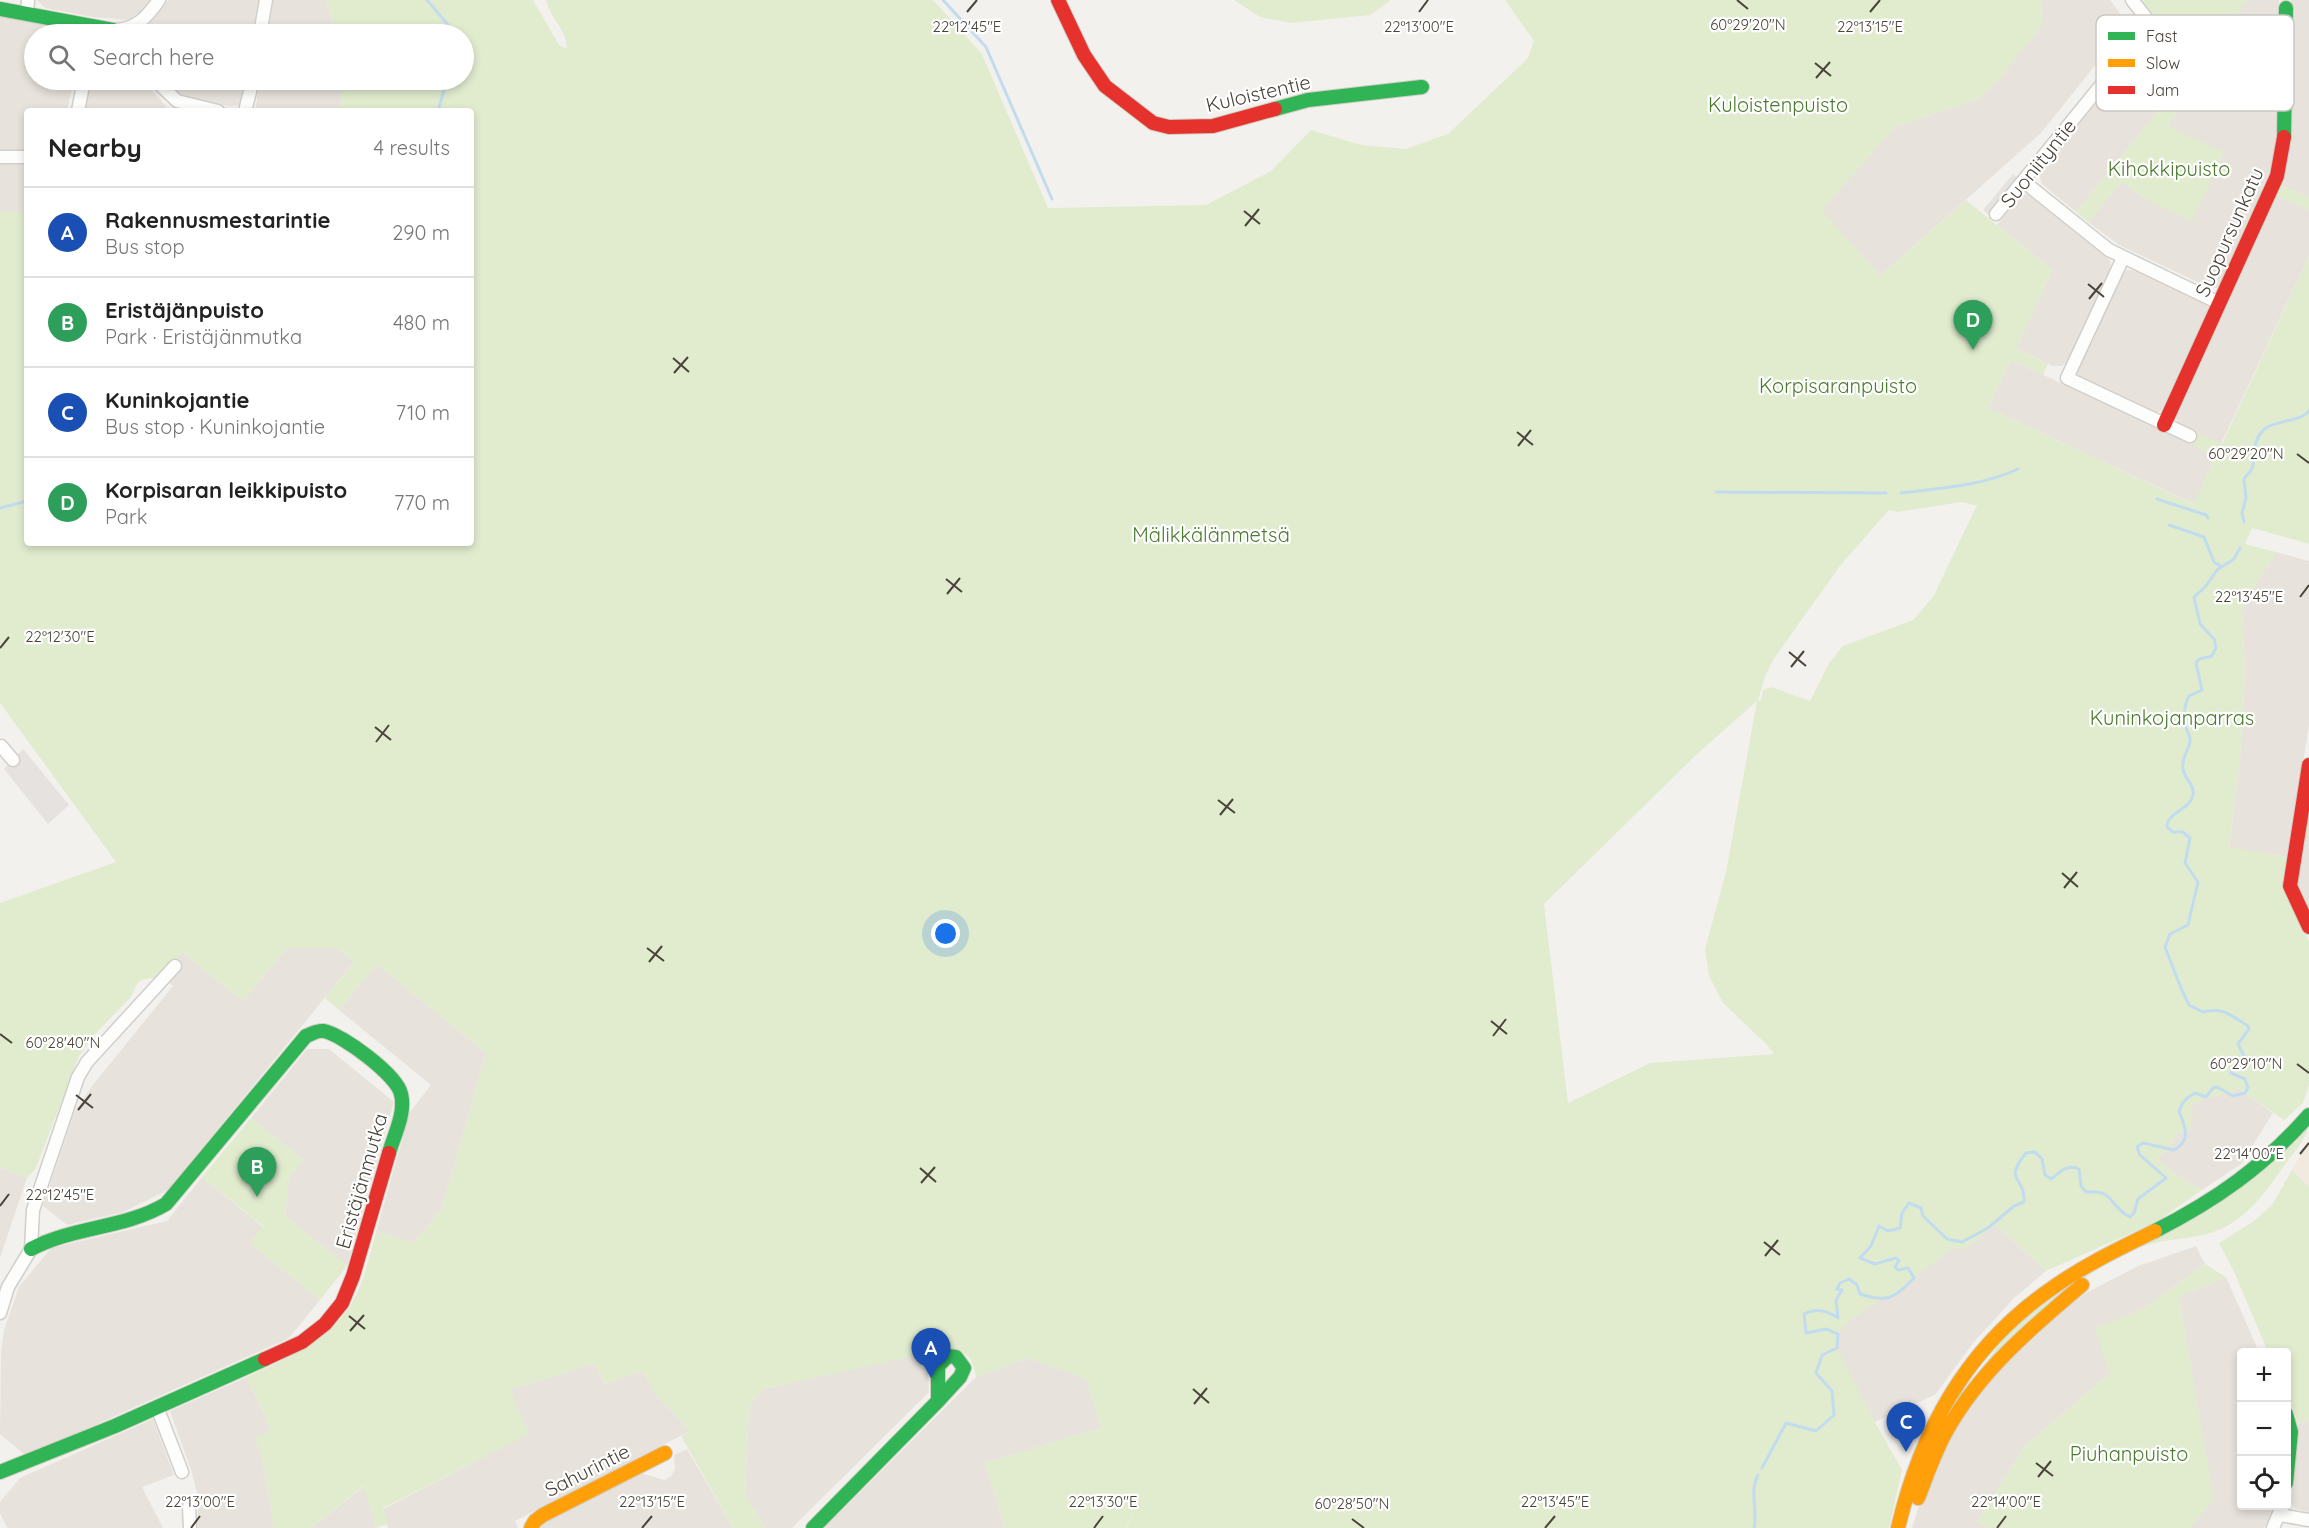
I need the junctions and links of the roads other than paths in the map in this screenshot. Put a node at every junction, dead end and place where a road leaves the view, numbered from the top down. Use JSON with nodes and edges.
{"nodes":[{"id":1,"x":159,"y":0,"type":"edge"},
{"id":2,"x":266,"y":0,"type":"edge"},
{"id":3,"x":1058,"y":0,"type":"edge"},
{"id":4,"x":2132,"y":0,"type":"edge"},
{"id":5,"x":27,"y":6,"type":"edge"},
{"id":6,"x":2286,"y":8,"type":"dead end"},
{"id":7,"x":0,"y":9,"type":"edge"},
{"id":8,"x":2144,"y":15,"type":"edge"},
{"id":9,"x":2286,"y":15,"type":"edge"},
{"id":10,"x":77,"y":24,"type":"edge"},
{"id":11,"x":137,"y":24,"type":"edge"},
{"id":12,"x":262,"y":24,"type":"edge"},
{"id":13,"x":1422,"y":87,"type":"dead end"},
{"id":14,"x":82,"y":90,"type":"edge"},
{"id":15,"x":163,"y":90,"type":"edge"},
{"id":16,"x":250,"y":90,"type":"edge"},
{"id":17,"x":2096,"y":91,"type":"edge"},
{"id":18,"x":175,"y":106,"type":"edge"},
{"id":19,"x":79,"y":108,"type":"edge"},
{"id":20,"x":192,"y":108,"type":"edge"},
{"id":21,"x":246,"y":108,"type":"edge"},
{"id":22,"x":2285,"y":111,"type":"edge"},
{"id":23,"x":0,"y":157,"type":"edge"},
{"id":24,"x":24,"y":157,"type":"edge"},
{"id":25,"x":2023,"y":181,"type":"junction"},
{"id":26,"x":1996,"y":214,"type":"dead end"},
{"id":27,"x":2123,"y":258,"type":"junction"},
{"id":28,"x":2219,"y":303,"type":"junction"},
{"id":29,"x":2164,"y":425,"type":"junction"},
{"id":30,"x":2190,"y":436,"type":"dead end"},
{"id":31,"x":0,"y":743,"type":"edge"},
{"id":32,"x":13,"y":760,"type":"dead end"},
{"id":33,"x":2308,"y":774,"type":"edge"},
{"id":34,"x":2309,"y":927,"type":"edge"},
{"id":35,"x":175,"y":966,"type":"dead end"},
{"id":36,"x":2309,"y":1115,"type":"edge"},
{"id":37,"x":31,"y":1249,"type":"junction"},
{"id":38,"x":2082,"y":1285,"type":"dead end"},
{"id":39,"x":0,"y":1313,"type":"edge"},
{"id":40,"x":1946,"y":1400,"type":"junction"},
{"id":41,"x":938,"y":1401,"type":"dead end"},
{"id":42,"x":156,"y":1407,"type":"junction"},
{"id":43,"x":1960,"y":1409,"type":"junction"},
{"id":44,"x":665,"y":1453,"type":"dead end"},
{"id":45,"x":0,"y":1472,"type":"edge"},
{"id":46,"x":182,"y":1472,"type":"dead end"},
{"id":47,"x":1918,"y":1498,"type":"dead end"},
{"id":48,"x":189,"y":1507,"type":"dead end"},
{"id":49,"x":2281,"y":1510,"type":"edge"},
{"id":50,"x":2309,"y":1520,"type":"edge"},
{"id":51,"x":190,"y":1528,"type":"edge"},
{"id":52,"x":531,"y":1528,"type":"edge"},
{"id":53,"x":813,"y":1528,"type":"edge"},
{"id":54,"x":1898,"y":1528,"type":"edge"},
{"id":55,"x":2273,"y":1528,"type":"edge"}],
"edges":[{"from":1,"to":11,"type":"street"},
{"from":2,"to":12,"type":"street"},
{"from":3,"to":13,"type":"street","name":"Kuloistentie"},
{"from":4,"to":8,"type":"street"},
{"from":5,"to":7,"type":"street"},
{"from":5,"to":10,"type":"street"},
{"from":6,"to":9,"type":"street","name":"Suopursunkatu"},
{"from":14,"to":19,"type":"street"},
{"from":15,"to":18,"type":"street"},
{"from":16,"to":21,"type":"street"},
{"from":17,"to":25,"type":"street","name":"Suoniityntie"},
{"from":18,"to":20,"type":"street"},
{"from":22,"to":28,"type":"street","name":"Suopursunkatu"},
{"from":23,"to":24,"type":"street"},
{"from":25,"to":26,"type":"street","name":"Suoniityntie"},
{"from":25,"to":27,"type":"street"},
{"from":27,"to":28,"type":"street"},
{"from":27,"to":29,"type":"street"},
{"from":28,"to":29,"type":"street","name":"Suopursunkatu"},
{"from":29,"to":30,"type":"street"},
{"from":31,"to":32,"type":"street"},
{"from":33,"to":34,"type":"street"},
{"from":35,"to":37,"type":"street"},
{"from":36,"to":40,"type":"street"},
{"from":37,"to":39,"type":"street"},
{"from":37,"to":42,"type":"street","name":"Eristäjänmutka"},
{"from":38,"to":43,"type":"street"},
{"from":40,"to":43,"type":"street"},
{"from":40,"to":54,"type":"street"},
{"from":41,"to":53,"type":"street"},
{"from":42,"to":45,"type":"street","name":"Eristäjänmutka"},
{"from":42,"to":46,"type":"street"},
{"from":43,"to":47,"type":"street"},
{"from":44,"to":52,"type":"street","name":"Sahurintie"},
{"from":48,"to":51,"type":"street"},
{"from":49,"to":50,"type":"street"},
{"from":49,"to":55,"type":"street"}]}
